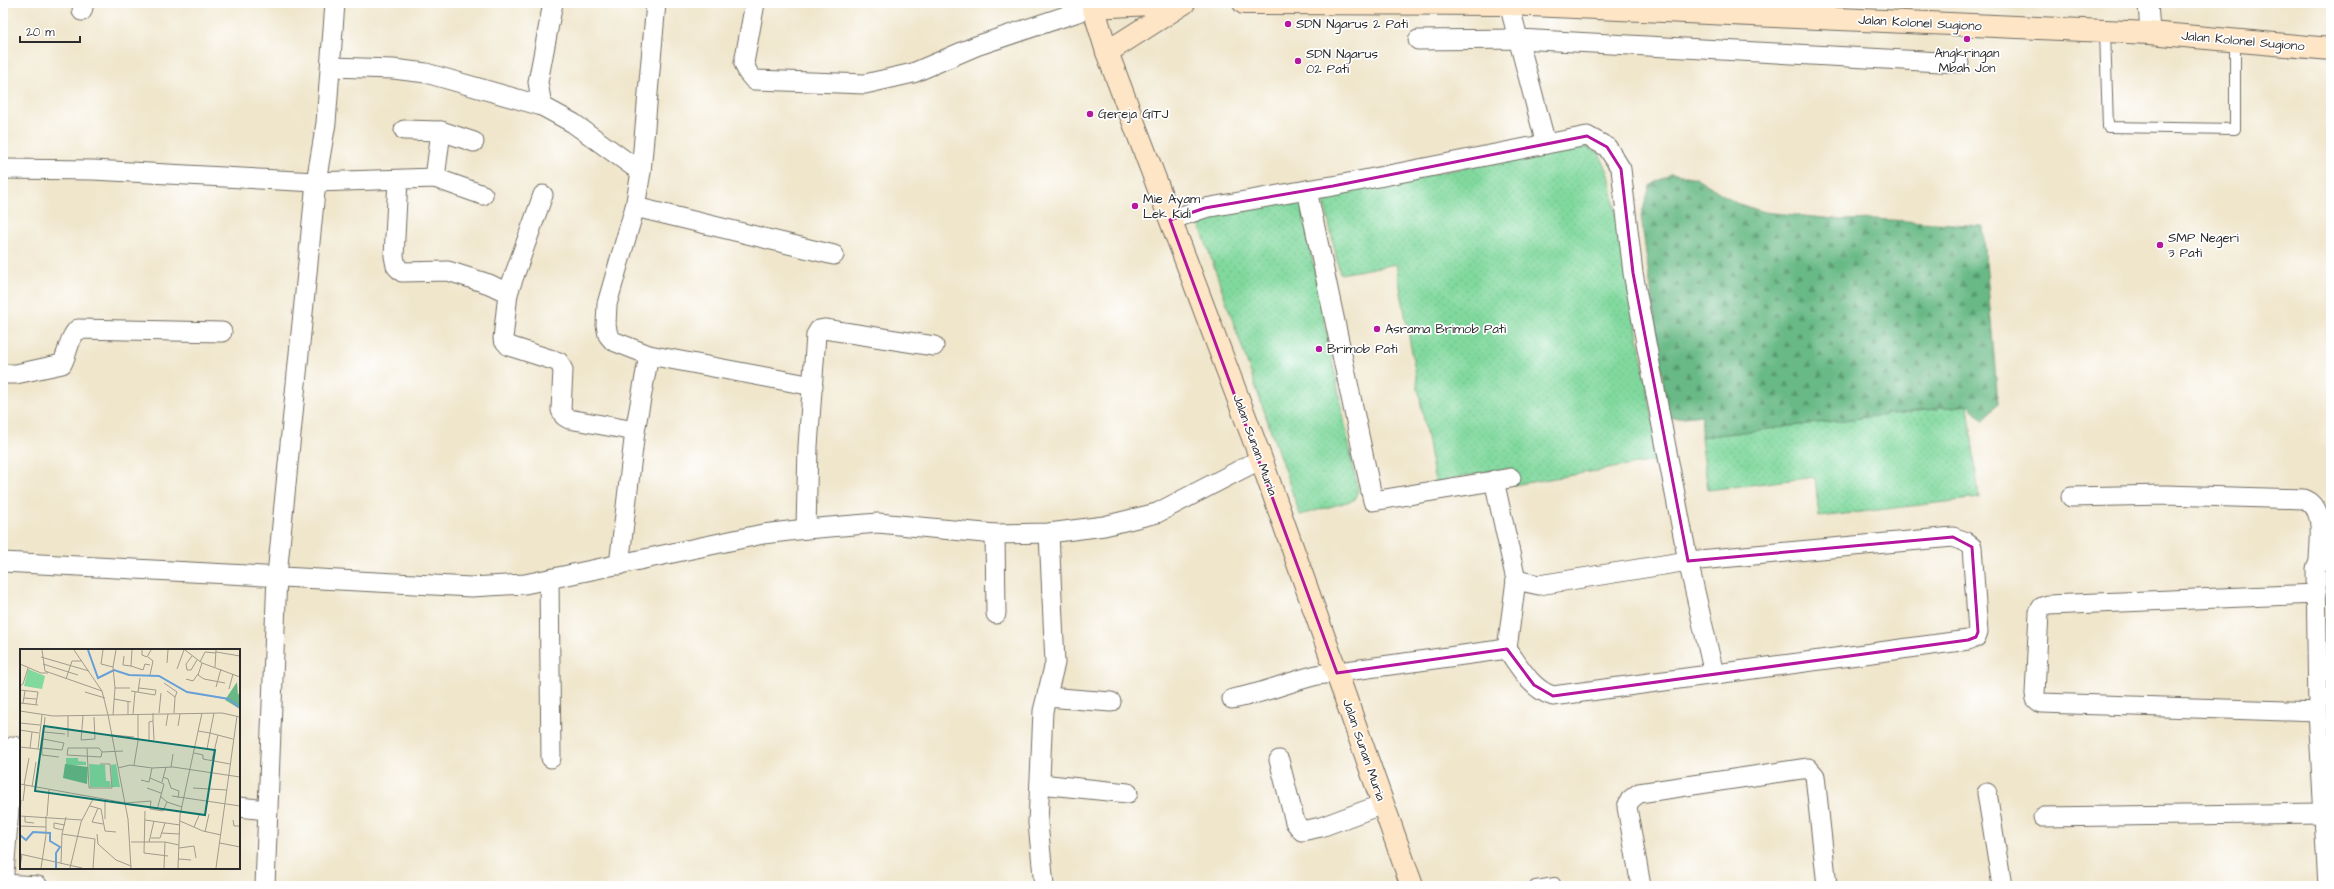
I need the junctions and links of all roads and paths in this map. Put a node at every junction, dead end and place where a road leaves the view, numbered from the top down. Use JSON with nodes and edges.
{"nodes":[{"id":1,"x":335,"y":3,"type":"edge"},
{"id":2,"x":552,"y":3,"type":"edge"},
{"id":3,"x":656,"y":3,"type":"edge"},
{"id":4,"x":755,"y":3,"type":"edge"},
{"id":5,"x":1170,"y":3,"type":"edge"},
{"id":6,"x":1184,"y":3,"type":"edge"},
{"id":7,"x":1244,"y":3,"type":"edge"},
{"id":8,"x":2148,"y":3,"type":"edge"},
{"id":9,"x":1378,"y":4,"type":"edge"},
{"id":10,"x":1509,"y":4,"type":"junction"},
{"id":11,"x":1543,"y":4,"type":"edge"},
{"id":12,"x":1092,"y":5,"type":"edge"},
{"id":13,"x":2105,"y":31,"type":"junction"},
{"id":14,"x":2150,"y":33,"type":"junction"},
{"id":15,"x":1518,"y":39,"type":"junction"},
{"id":16,"x":1418,"y":40,"type":"dead end"},
{"id":17,"x":2235,"y":41,"type":"junction"},
{"id":18,"x":2331,"y":49,"type":"edge"},
{"id":19,"x":1107,"y":52,"type":"junction"},
{"id":20,"x":1959,"y":63,"type":"dead end"},
{"id":21,"x":331,"y":67,"type":"junction"},
{"id":22,"x":542,"y":106,"type":"junction"},
{"id":23,"x":404,"y":130,"type":"dead end"},
{"id":24,"x":441,"y":131,"type":"junction"},
{"id":25,"x":474,"y":142,"type":"dead end"},
{"id":26,"x":1546,"y":144,"type":"junction"},
{"id":27,"x":3,"y":170,"type":"edge"},
{"id":28,"x":641,"y":172,"type":"junction"},
{"id":29,"x":435,"y":178,"type":"junction"},
{"id":30,"x":398,"y":180,"type":"junction"},
{"id":31,"x":316,"y":182,"type":"junction"},
{"id":32,"x":1307,"y":190,"type":"junction"},
{"id":33,"x":483,"y":195,"type":"dead end"},
{"id":34,"x":543,"y":195,"type":"dead end"},
{"id":35,"x":635,"y":207,"type":"junction"},
{"id":36,"x":1170,"y":220,"type":"junction"},
{"id":37,"x":834,"y":255,"type":"dead end"},
{"id":38,"x":508,"y":294,"type":"junction"},
{"id":39,"x":222,"y":332,"type":"dead end"},
{"id":40,"x":934,"y":346,"type":"dead end"},
{"id":41,"x":649,"y":355,"type":"junction"},
{"id":42,"x":3,"y":374,"type":"edge"},
{"id":43,"x":814,"y":386,"type":"junction"},
{"id":44,"x":635,"y":431,"type":"junction"},
{"id":45,"x":1261,"y":459,"type":"junction"},
{"id":46,"x":2071,"y":497,"type":"dead end"},
{"id":47,"x":806,"y":529,"type":"junction"},
{"id":48,"x":1050,"y":533,"type":"junction"},
{"id":49,"x":995,"y":534,"type":"junction"},
{"id":50,"x":1688,"y":561,"type":"junction"},
{"id":51,"x":3,"y":562,"type":"edge"},
{"id":52,"x":2325,"y":562,"type":"edge"},
{"id":53,"x":619,"y":565,"type":"junction"},
{"id":54,"x":277,"y":575,"type":"junction"},
{"id":55,"x":549,"y":579,"type":"junction"},
{"id":56,"x":1516,"y":580,"type":"junction"},
{"id":57,"x":2317,"y":594,"type":"junction"},
{"id":58,"x":996,"y":614,"type":"dead end"},
{"id":59,"x":1507,"y":649,"type":"junction"},
{"id":60,"x":1337,"y":673,"type":"junction"},
{"id":61,"x":1714,"y":674,"type":"junction"},
{"id":62,"x":1048,"y":697,"type":"junction"},
{"id":63,"x":1232,"y":699,"type":"dead end"},
{"id":64,"x":1111,"y":702,"type":"dead end"},
{"id":65,"x":2318,"y":712,"type":"junction"},
{"id":66,"x":13,"y":747,"type":"edge"},
{"id":67,"x":551,"y":758,"type":"dead end"},
{"id":68,"x":1279,"y":760,"type":"dead end"},
{"id":69,"x":1040,"y":784,"type":"junction"},
{"id":70,"x":1128,"y":793,"type":"dead end"},
{"id":71,"x":1987,"y":793,"type":"dead end"},
{"id":72,"x":1383,"y":804,"type":"junction"},
{"id":73,"x":240,"y":807,"type":"edge"},
{"id":74,"x":267,"y":810,"type":"junction"},
{"id":75,"x":2324,"y":813,"type":"junction"},
{"id":76,"x":2042,"y":817,"type":"dead end"},
{"id":77,"x":1555,"y":883,"type":"dead end"},
{"id":78,"x":3,"y":885,"type":"edge"},
{"id":79,"x":38,"y":886,"type":"edge"},
{"id":80,"x":265,"y":886,"type":"edge"},
{"id":81,"x":1044,"y":886,"type":"edge"},
{"id":82,"x":1412,"y":886,"type":"edge"},
{"id":83,"x":1535,"y":886,"type":"edge"},
{"id":84,"x":1641,"y":886,"type":"edge"},
{"id":85,"x":1827,"y":886,"type":"edge"},
{"id":86,"x":2002,"y":886,"type":"edge"},
{"id":87,"x":2328,"y":886,"type":"edge"}],
"edges":[{"from":1,"to":21,"type":"street"},
{"from":2,"to":22,"type":"street"},
{"from":3,"to":28,"type":"street"},
{"from":4,"to":12,"type":"street"},
{"from":5,"to":12,"type":"main road"},
{"from":6,"to":19,"type":"main road"},
{"from":7,"to":9,"type":"main road","name":"Jalan Kolonel Sugiono"},
{"from":8,"to":14,"type":"street"},
{"from":9,"to":10,"type":"main road","name":"Jalan Kolonel Sugiono"},
{"from":10,"to":11,"type":"main road","name":"Jalan Kolonel Sugiono"},
{"from":10,"to":15,"type":"street"},
{"from":11,"to":13,"type":"main road","name":"Jalan Kolonel Sugiono"},
{"from":12,"to":19,"type":"main road","name":"Jalan Sunan Muria"},
{"from":13,"to":14,"type":"main road","name":"Jalan Kolonel Sugiono"},
{"from":13,"to":17,"type":"lane"},
{"from":14,"to":17,"type":"main road","name":"Jalan Kolonel Sugiono"},
{"from":15,"to":16,"type":"street"},
{"from":15,"to":20,"type":"street"},
{"from":15,"to":26,"type":"street"},
{"from":17,"to":18,"type":"main road","name":"Jalan Kolonel Sugiono"},
{"from":19,"to":36,"type":"main road","name":"Jalan Sunan Muria"},
{"from":21,"to":22,"type":"street"},
{"from":21,"to":31,"type":"street"},
{"from":22,"to":28,"type":"street"},
{"from":23,"to":24,"type":"street"},
{"from":24,"to":25,"type":"street"},
{"from":24,"to":29,"type":"street"},
{"from":26,"to":32,"type":"street"},
{"from":26,"to":50,"type":"street"},
{"from":27,"to":31,"type":"street"},
{"from":28,"to":35,"type":"street"},
{"from":29,"to":30,"type":"street"},
{"from":29,"to":33,"type":"street"},
{"from":30,"to":31,"type":"street"},
{"from":30,"to":38,"type":"street"},
{"from":31,"to":54,"type":"street"},
{"from":32,"to":36,"type":"street"},
{"from":32,"to":56,"type":"street"},
{"from":34,"to":38,"type":"street"},
{"from":35,"to":37,"type":"street"},
{"from":35,"to":41,"type":"street"},
{"from":36,"to":45,"type":"main road","name":"Jalan Sunan Muria"},
{"from":38,"to":44,"type":"street"},
{"from":39,"to":42,"type":"street"},
{"from":40,"to":43,"type":"street"},
{"from":41,"to":43,"type":"street"},
{"from":41,"to":44,"type":"street"},
{"from":43,"to":47,"type":"street"},
{"from":44,"to":53,"type":"street"},
{"from":45,"to":48,"type":"street"},
{"from":45,"to":60,"type":"main road","name":"Jalan Sunan Muria"},
{"from":46,"to":52,"type":"street"},
{"from":47,"to":49,"type":"street"},
{"from":47,"to":53,"type":"street"},
{"from":48,"to":49,"type":"street"},
{"from":48,"to":62,"type":"street"},
{"from":49,"to":58,"type":"street"},
{"from":50,"to":56,"type":"street"},
{"from":50,"to":61,"type":"street"},
{"from":50,"to":61,"type":"street"},
{"from":51,"to":54,"type":"street"},
{"from":52,"to":57,"type":"street"},
{"from":53,"to":55,"type":"street"},
{"from":54,"to":55,"type":"street"},
{"from":54,"to":74,"type":"street"},
{"from":55,"to":67,"type":"street"},
{"from":56,"to":59,"type":"street"},
{"from":57,"to":65,"type":"street"},
{"from":57,"to":65,"type":"street"},
{"from":59,"to":60,"type":"street"},
{"from":59,"to":61,"type":"street"},
{"from":60,"to":63,"type":"street"},
{"from":60,"to":72,"type":"main road","name":"Jalan Sunan Muria"},
{"from":62,"to":64,"type":"street"},
{"from":62,"to":69,"type":"street"},
{"from":65,"to":75,"type":"street"},
{"from":66,"to":78,"type":"street"},
{"from":68,"to":72,"type":"street"},
{"from":69,"to":70,"type":"street"},
{"from":69,"to":81,"type":"street"},
{"from":71,"to":86,"type":"street"},
{"from":72,"to":82,"type":"main road","name":"Jalan Sunan Muria"},
{"from":73,"to":74,"type":"street"},
{"from":74,"to":80,"type":"street"},
{"from":75,"to":76,"type":"street"},
{"from":75,"to":87,"type":"street"},
{"from":77,"to":83,"type":"lane"},
{"from":78,"to":79,"type":"street"},
{"from":84,"to":85,"type":"street"}]}
